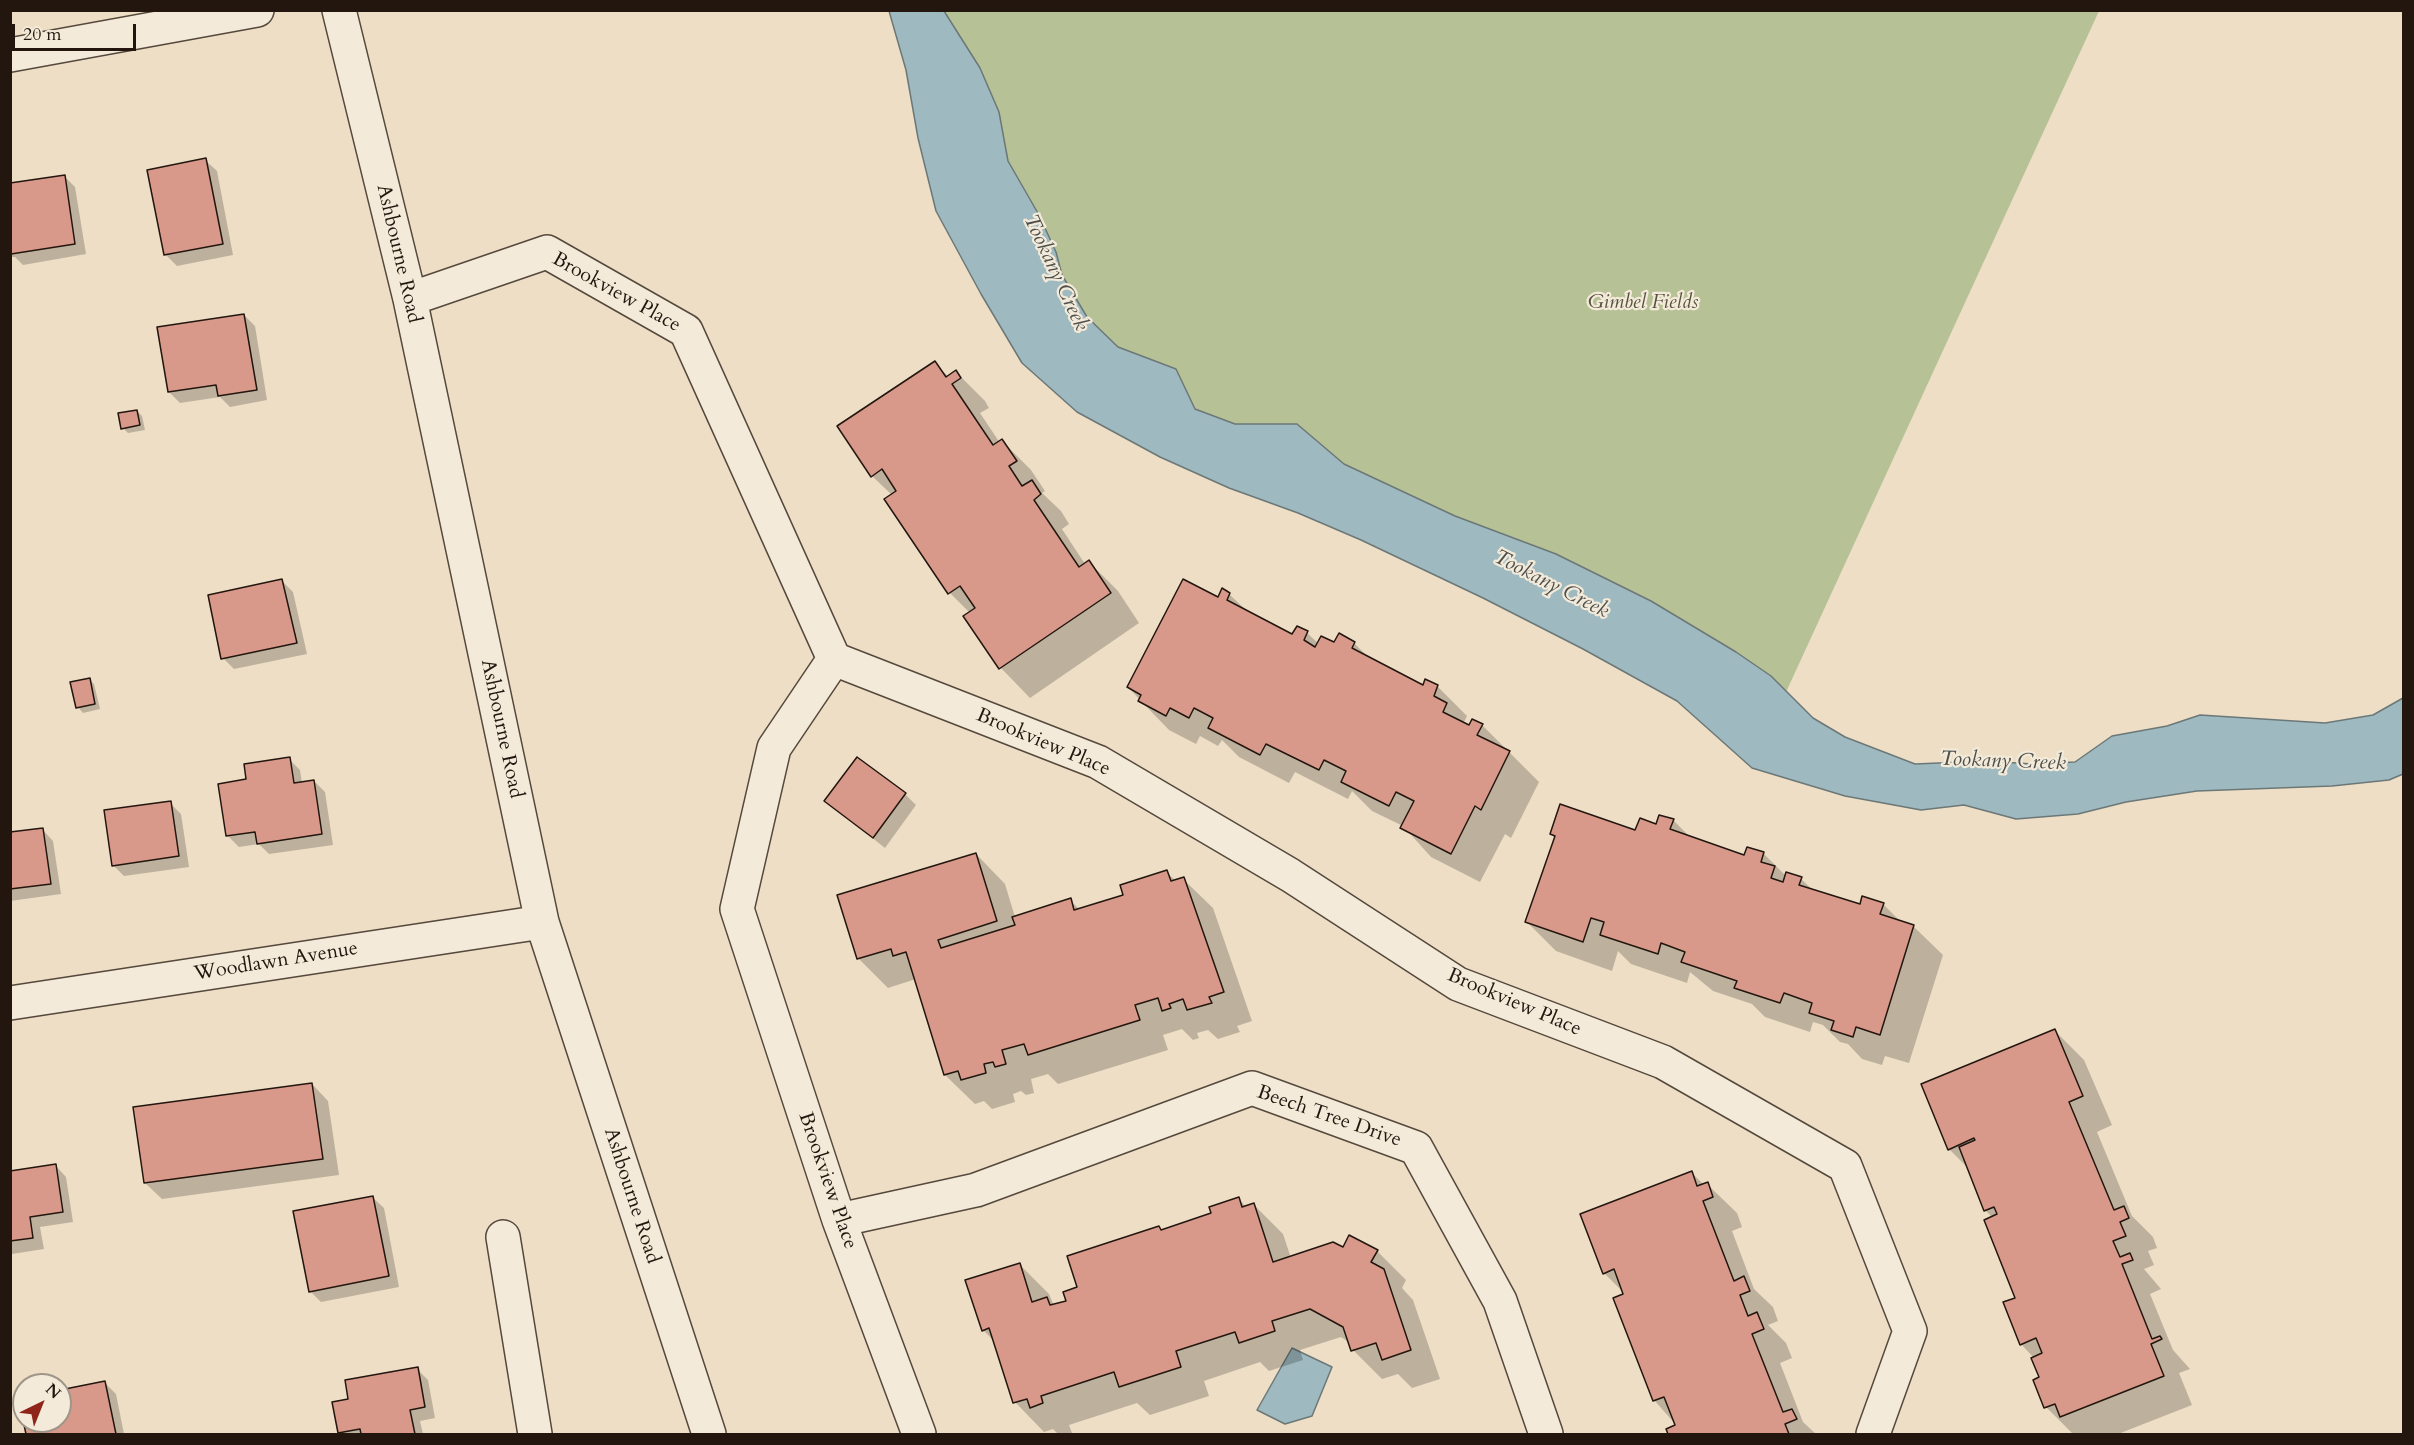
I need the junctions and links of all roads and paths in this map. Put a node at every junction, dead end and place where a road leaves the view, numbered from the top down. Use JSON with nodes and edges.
{"nodes":[{"id":1,"x":257,"y":10,"type":"edge"},
{"id":2,"x":339,"y":10,"type":"edge"},
{"id":3,"x":10,"y":55,"type":"edge"},
{"id":4,"x":410,"y":299,"type":"junction"},
{"id":5,"x":834,"y":659,"type":"junction"},
{"id":6,"x":542,"y":922,"type":"junction"},
{"id":7,"x":10,"y":1003,"type":"edge"},
{"id":8,"x":839,"y":1220,"type":"junction"},
{"id":9,"x":503,"y":1237,"type":"dead end"},
{"id":10,"x":535,"y":1434,"type":"edge"},
{"id":11,"x":709,"y":1434,"type":"edge"},
{"id":12,"x":919,"y":1434,"type":"edge"},
{"id":13,"x":1546,"y":1434,"type":"edge"},
{"id":14,"x":1874,"y":1434,"type":"edge"}],
"edges":[{"from":1,"to":3,"type":"street"},
{"from":2,"to":4,"type":"street","name":"Ashbourne Road"},
{"from":4,"to":5,"type":"street","name":"Brookview Place"},
{"from":4,"to":6,"type":"street","name":"Ashbourne Road"},
{"from":5,"to":8,"type":"street","name":"Brookview Place"},
{"from":5,"to":14,"type":"street","name":"Brookview Place"},
{"from":6,"to":7,"type":"street","name":"Woodlawn Avenue"},
{"from":6,"to":11,"type":"street","name":"Ashbourne Road"},
{"from":8,"to":12,"type":"street","name":"Brookview Place"},
{"from":8,"to":13,"type":"street","name":"Beech Tree Drive"},
{"from":9,"to":10,"type":"street"}]}
